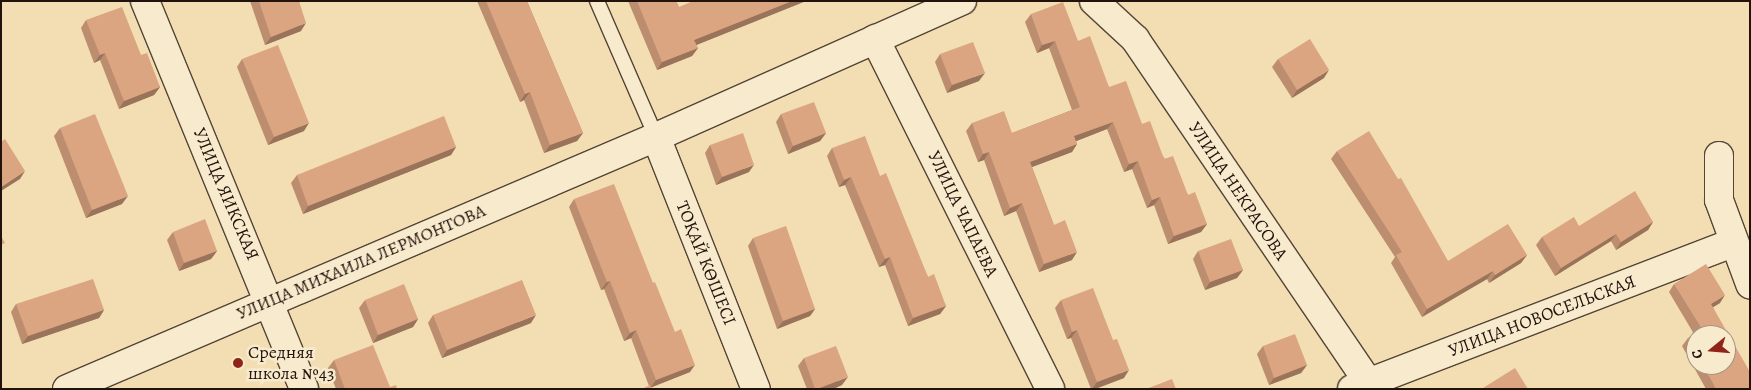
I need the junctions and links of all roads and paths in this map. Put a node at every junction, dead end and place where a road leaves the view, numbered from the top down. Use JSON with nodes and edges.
{"nodes":[{"id":1,"x":145,"y":1,"type":"edge"},
{"id":2,"x":596,"y":1,"type":"edge"},
{"id":3,"x":962,"y":1,"type":"edge"},
{"id":4,"x":1094,"y":1,"type":"edge"},
{"id":5,"x":876,"y":39,"type":"junction"},
{"id":6,"x":656,"y":137,"type":"junction"},
{"id":7,"x":1719,"y":156,"type":"dead end"},
{"id":8,"x":1732,"y":243,"type":"junction"},
{"id":9,"x":1750,"y":284,"type":"edge"},
{"id":10,"x":270,"y":300,"type":"junction"},
{"id":11,"x":1365,"y":387,"type":"edge"},
{"id":12,"x":67,"y":389,"type":"edge"},
{"id":13,"x":304,"y":389,"type":"edge"},
{"id":14,"x":756,"y":389,"type":"edge"},
{"id":15,"x":1050,"y":389,"type":"edge"}],
"edges":[{"from":1,"to":10,"type":"street","name":"УЛИЦА ЯИКСКАЯ"},
{"from":2,"to":6,"type":"lane"},
{"from":3,"to":5,"type":"street","name":"УЛИЦА МИХАИЛА ЛЕРМОНТОВА"},
{"from":4,"to":11,"type":"street","name":"УЛИЦА НЕКРАСОВА"},
{"from":5,"to":6,"type":"street","name":"УЛИЦА МИХАИЛА ЛЕРМОНТОВА"},
{"from":5,"to":15,"type":"street","name":"УЛИЦА ЧАПАЕВА"},
{"from":6,"to":10,"type":"street","name":"УЛИЦА МИХАИЛА ЛЕРМОНТОВА"},
{"from":6,"to":14,"type":"street","name":"ТОҚАЙ КӨШЕСІ"},
{"from":7,"to":8,"type":"street"},
{"from":8,"to":9,"type":"street"},
{"from":8,"to":11,"type":"street","name":"УЛИЦА НОВОСЕЛЬСКАЯ"},
{"from":10,"to":12,"type":"street","name":"УЛИЦА МИХАИЛА ЛЕРМОНТОВА"},
{"from":10,"to":13,"type":"street","name":"УЛИЦА ЯИКСКАЯ"}]}
